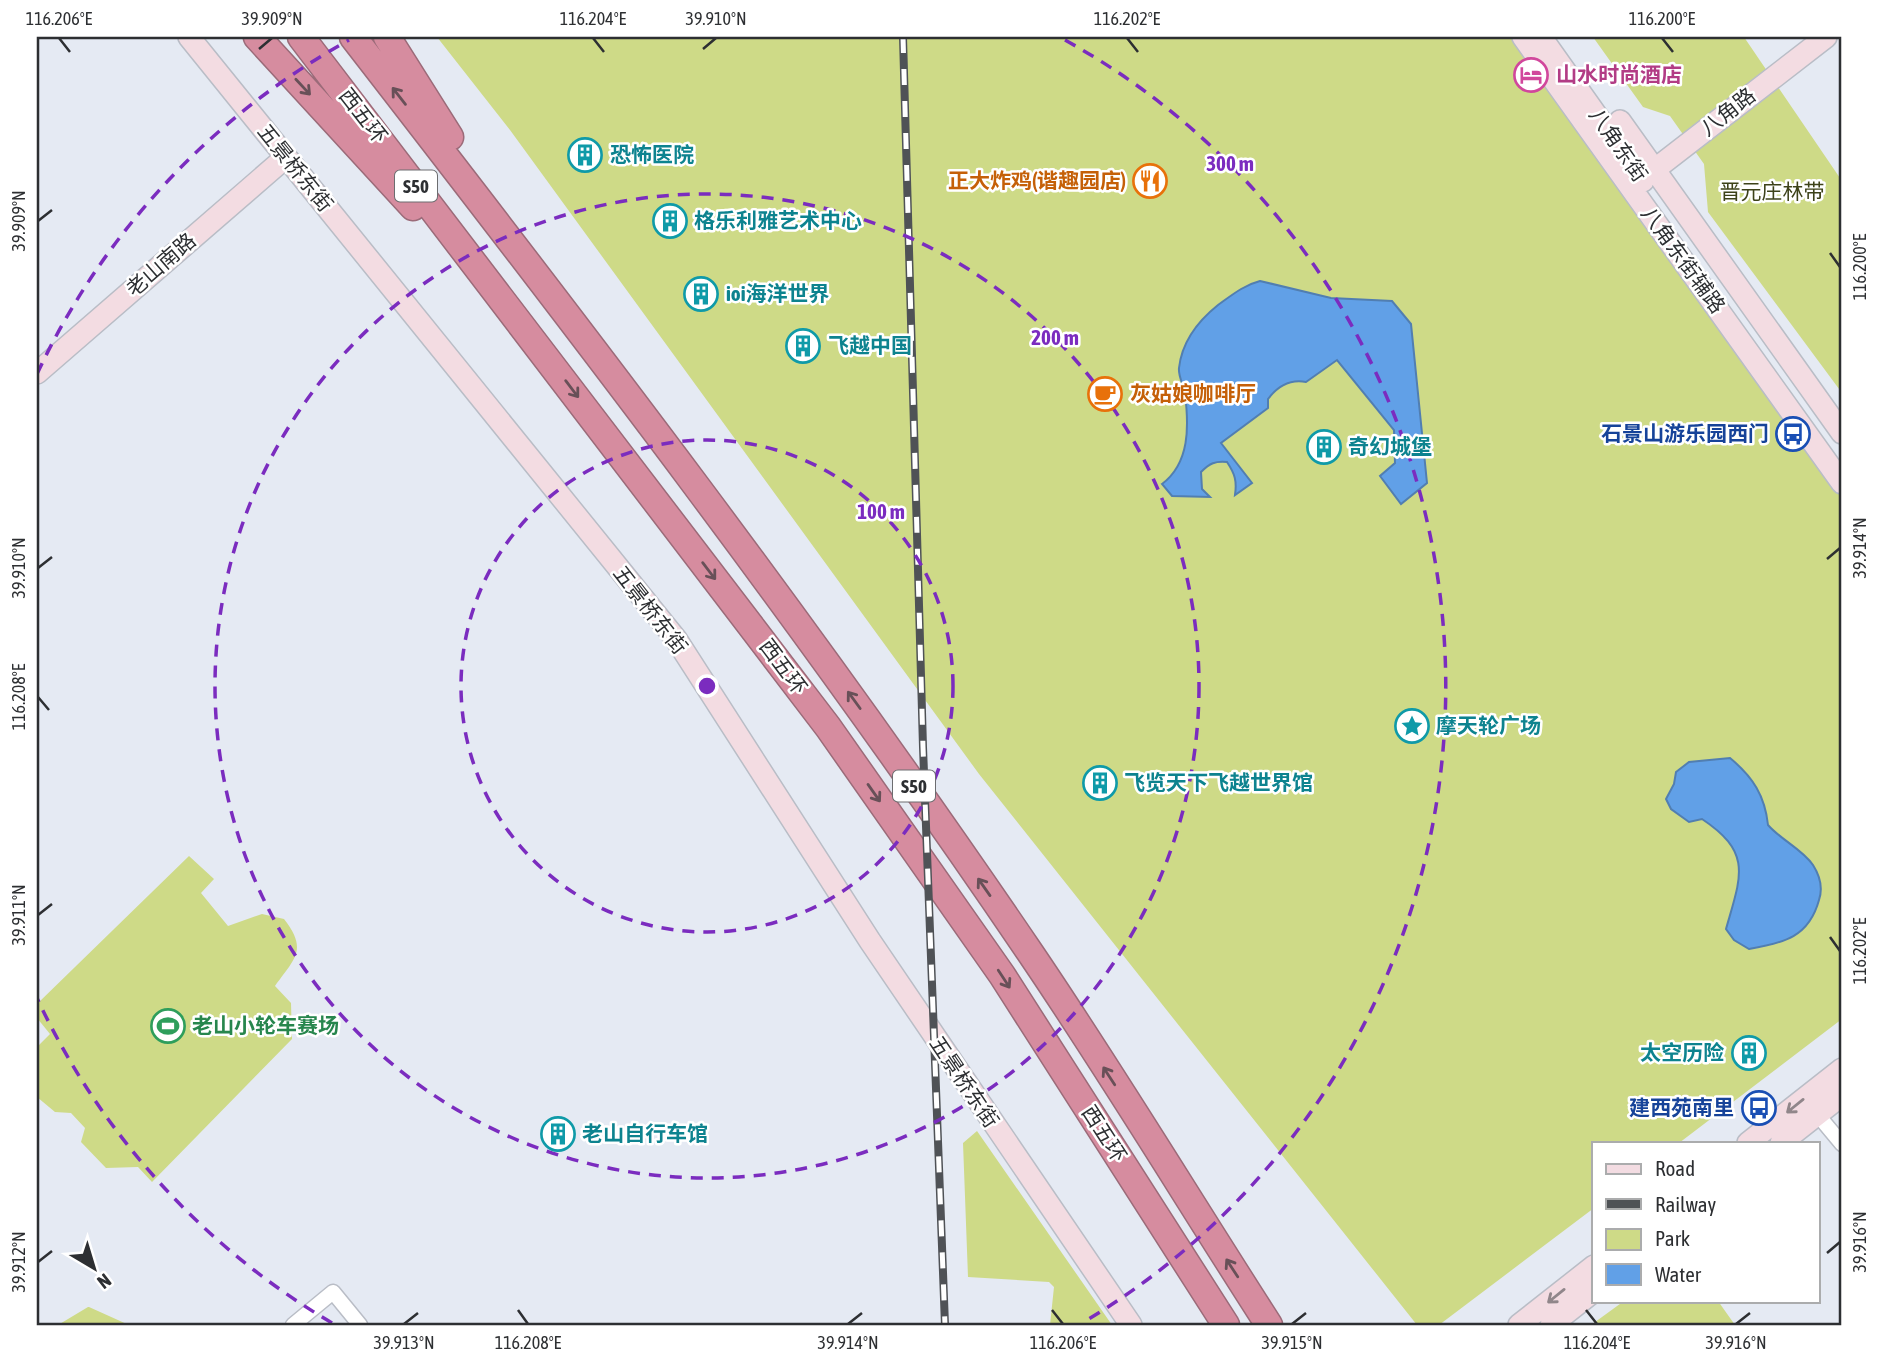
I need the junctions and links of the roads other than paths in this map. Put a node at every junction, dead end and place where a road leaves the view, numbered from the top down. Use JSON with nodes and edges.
{"nodes":[{"id":1,"x":189,"y":37,"type":"edge"},
{"id":2,"x":257,"y":37,"type":"edge"},
{"id":3,"x":301,"y":37,"type":"edge"},
{"id":4,"x":353,"y":37,"type":"edge"},
{"id":5,"x":387,"y":37,"type":"edge"},
{"id":6,"x":1523,"y":37,"type":"edge"},
{"id":7,"x":1541,"y":37,"type":"edge"},
{"id":8,"x":1559,"y":37,"type":"edge"},
{"id":9,"x":1826,"y":37,"type":"edge"},
{"id":10,"x":286,"y":157,"type":"junction"},
{"id":11,"x":1642,"y":179,"type":"junction"},
{"id":12,"x":531,"y":266,"type":"junction"},
{"id":13,"x":531,"y":335,"type":"junction"},
{"id":14,"x":37,"y":373,"type":"edge"},
{"id":15,"x":1842,"y":433,"type":"edge"},
{"id":16,"x":1842,"y":459,"type":"edge"},
{"id":17,"x":1842,"y":484,"type":"edge"},
{"id":18,"x":1842,"y":1069,"type":"edge"},
{"id":19,"x":1842,"y":1095,"type":"edge"},
{"id":20,"x":1818,"y":1114,"type":"junction"},
{"id":21,"x":1749,"y":1142,"type":"edge"},
{"id":22,"x":1782,"y":1142,"type":"edge"},
{"id":23,"x":1842,"y":1144,"type":"edge"},
{"id":24,"x":1592,"y":1268,"type":"edge"},
{"id":25,"x":1592,"y":1293,"type":"edge"},
{"id":26,"x":293,"y":1325,"type":"edge"},
{"id":27,"x":360,"y":1325,"type":"edge"},
{"id":28,"x":1131,"y":1325,"type":"edge"},
{"id":29,"x":1226,"y":1325,"type":"edge"},
{"id":30,"x":1269,"y":1325,"type":"edge"},
{"id":31,"x":1519,"y":1325,"type":"edge"},
{"id":32,"x":1551,"y":1325,"type":"edge"}],
"edges":[{"from":1,"to":10,"type":"main road","name":"五景桥东街"},
{"from":2,"to":13,"type":"highway","one_way":true},
{"from":3,"to":13,"type":"highway","name":"西五环","number":"S50"},
{"from":12,"to":4,"type":"highway","name":"西五环","number":"S50","one_way":true},
{"from":5,"to":12,"type":"highway"},
{"from":6,"to":11,"type":"main road","name":"八角东街辅路"},
{"from":7,"to":11,"type":"main road","name":"八角东街"},
{"from":8,"to":11,"type":"main road","name":"八角东街"},
{"from":9,"to":11,"type":"main road","name":"八角路"},
{"from":10,"to":14,"type":"main road","name":"老山南路"},
{"from":10,"to":28,"type":"main road","name":"五景桥东街"},
{"from":11,"to":15,"type":"main road","name":"八角东街"},
{"from":11,"to":16,"type":"main road","name":"八角东街"},
{"from":11,"to":17,"type":"main road","name":"八角东街辅路"},
{"from":30,"to":12,"type":"highway","name":"西五环","number":"S50","one_way":true},
{"from":13,"to":29,"type":"highway","name":"西五环","number":"S50","one_way":true},
{"from":18,"to":21,"type":"main road","one_way":true},
{"from":19,"to":20,"type":"main road"},
{"from":20,"to":22,"type":"main road"},
{"from":20,"to":23,"type":"street"},
{"from":24,"to":31,"type":"main road","one_way":true},
{"from":25,"to":32,"type":"main road"},
{"from":26,"to":27,"type":"street"}]}
